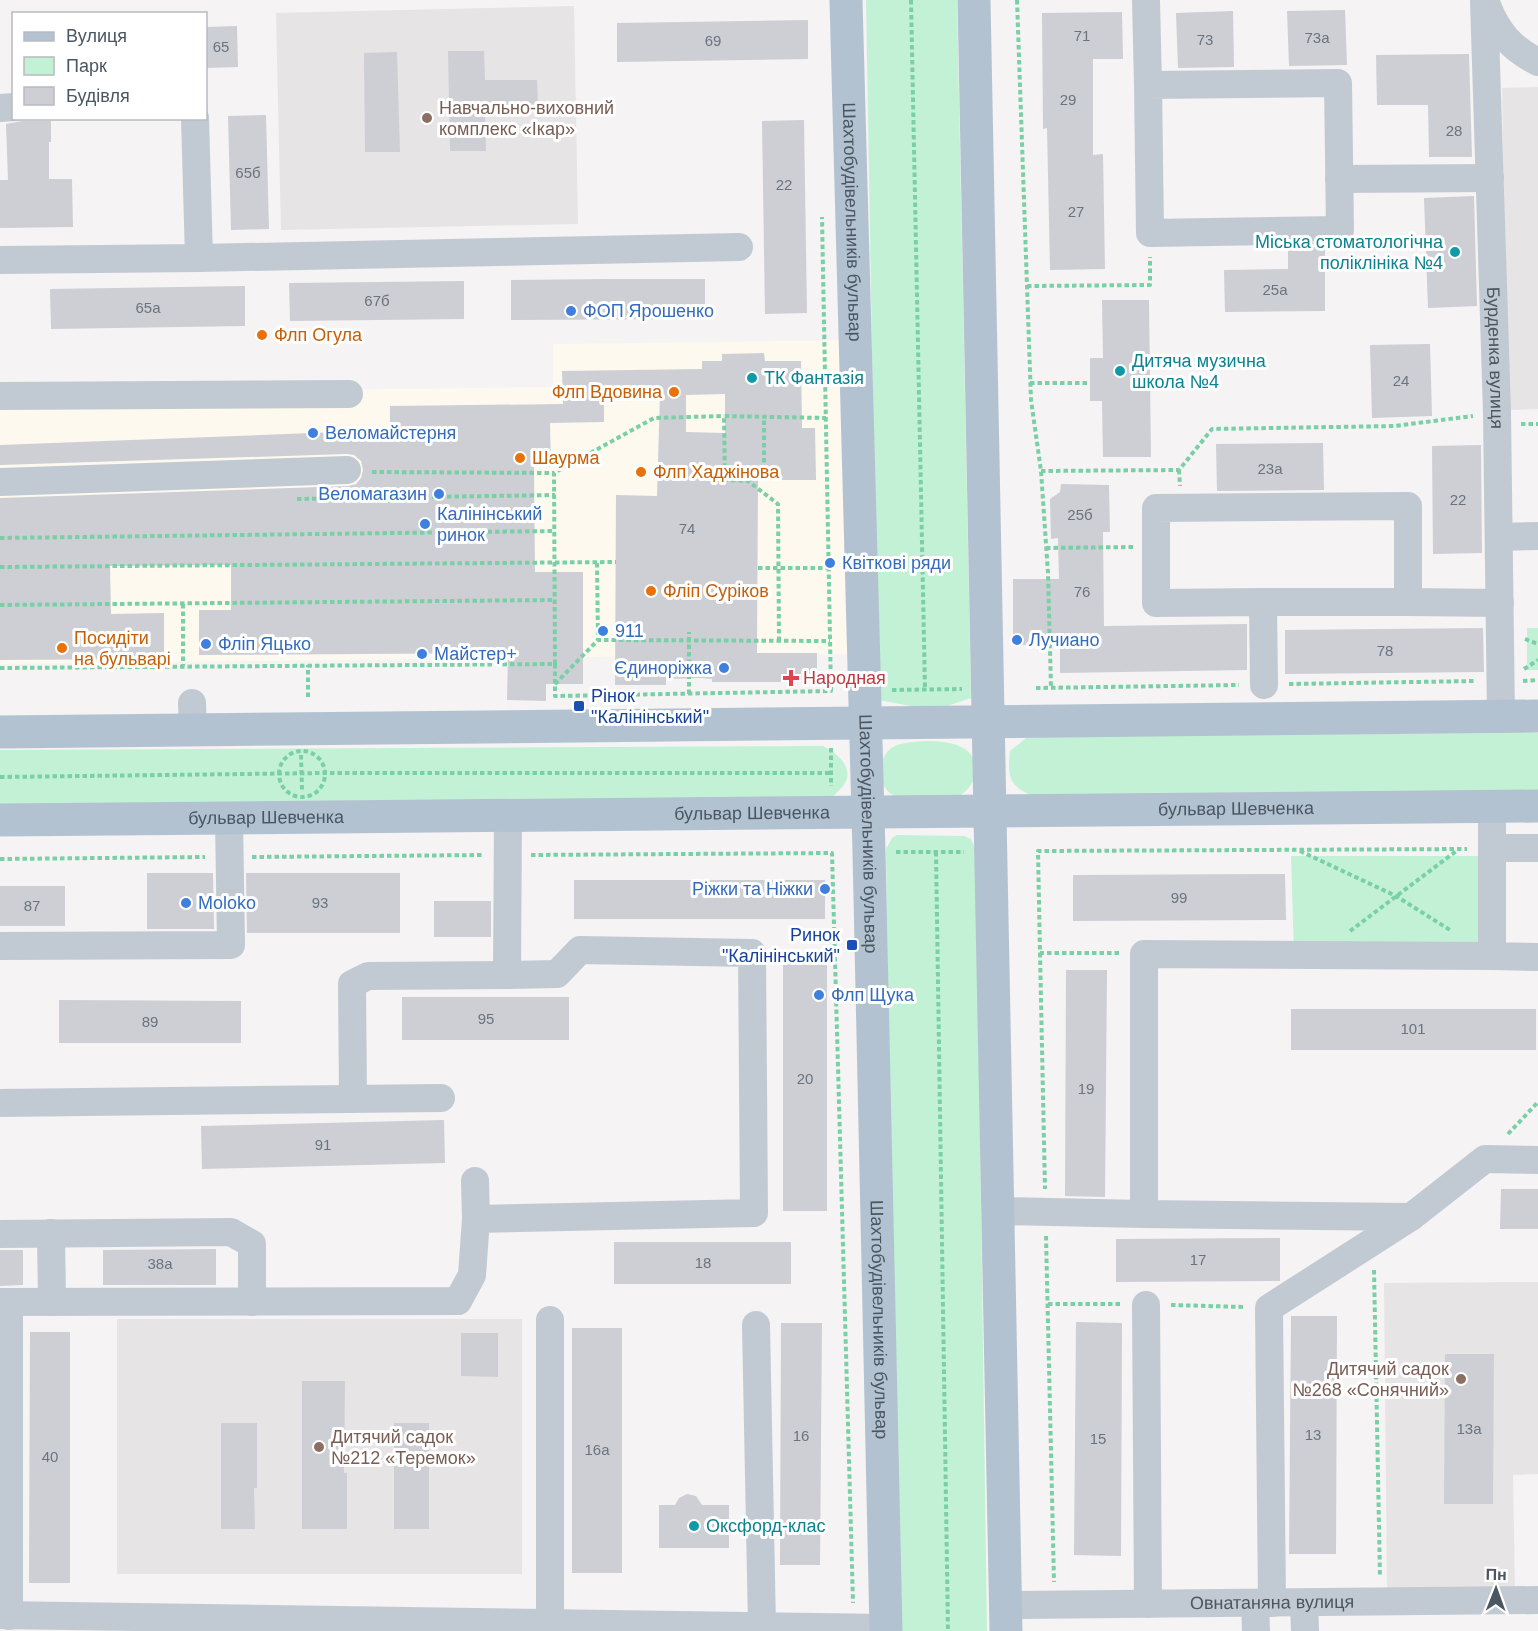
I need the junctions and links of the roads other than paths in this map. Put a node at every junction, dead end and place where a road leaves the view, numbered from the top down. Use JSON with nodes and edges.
{"nodes":[{"id":1,"x":846,"y":0,"type":"edge"},
{"id":2,"x":974,"y":0,"type":"edge"},
{"id":3,"x":1146,"y":0,"type":"edge"},
{"id":4,"x":1484,"y":0,"type":"edge"},
{"id":5,"x":1538,"y":62,"type":"edge"},
{"id":6,"x":1148,"y":86,"type":"junction"},
{"id":7,"x":195,"y":120,"type":"edge"},
{"id":8,"x":1490,"y":178,"type":"junction"},
{"id":9,"x":1339,"y":179,"type":"junction"},
{"id":10,"x":739,"y":247,"type":"dead end"},
{"id":11,"x":198,"y":258,"type":"junction"},
{"id":12,"x":0,"y":260,"type":"edge"},
{"id":13,"x":349,"y":394,"type":"dead end"},
{"id":14,"x":0,"y":396,"type":"edge"},
{"id":15,"x":347,"y":470,"type":"road end"},
{"id":16,"x":0,"y":482,"type":"edge"},
{"id":17,"x":1538,"y":536,"type":"edge"},
{"id":18,"x":1499,"y":537,"type":"junction"},
{"id":19,"x":1263,"y":602,"type":"junction"},
{"id":20,"x":1408,"y":602,"type":"junction"},
{"id":21,"x":1500,"y":603,"type":"junction"},
{"id":22,"x":1264,"y":685,"type":"dead end"},
{"id":23,"x":1538,"y":716,"type":"edge"},
{"id":24,"x":1501,"y":717,"type":"junction"},
{"id":25,"x":988,"y":721,"type":"junction"},
{"id":26,"x":864,"y":723,"type":"junction"},
{"id":27,"x":0,"y":732,"type":"edge"},
{"id":28,"x":1492,"y":806,"type":"junction"},
{"id":29,"x":1538,"y":806,"type":"edge"},
{"id":30,"x":867,"y":812,"type":"junction"},
{"id":31,"x":991,"y":812,"type":"junction"},
{"id":32,"x":508,"y":816,"type":"junction"},
{"id":33,"x":229,"y":818,"type":"junction"},
{"id":34,"x":0,"y":820,"type":"edge"},
{"id":35,"x":1492,"y":848,"type":"junction"},
{"id":36,"x":1538,"y":848,"type":"edge"},
{"id":37,"x":0,"y":946,"type":"edge"},
{"id":38,"x":1492,"y":956,"type":"junction"},
{"id":39,"x":1538,"y":957,"type":"edge"},
{"id":40,"x":507,"y":975,"type":"junction"},
{"id":41,"x":441,"y":1098,"type":"dead end"},
{"id":42,"x":353,"y":1099,"type":"junction"},
{"id":43,"x":0,"y":1103,"type":"edge"},
{"id":44,"x":1538,"y":1160,"type":"edge"},
{"id":45,"x":475,"y":1181,"type":"dead end"},
{"id":46,"x":998,"y":1211,"type":"junction"},
{"id":47,"x":1144,"y":1214,"type":"junction"},
{"id":48,"x":1411,"y":1217,"type":"junction"},
{"id":49,"x":476,"y":1219,"type":"junction"},
{"id":50,"x":51,"y":1233,"type":"junction"},
{"id":51,"x":0,"y":1234,"type":"edge"},
{"id":52,"x":4,"y":1302,"type":"edge"},
{"id":53,"x":52,"y":1302,"type":"junction"},
{"id":54,"x":252,"y":1302,"type":"junction"},
{"id":55,"x":1146,"y":1305,"type":"dead end"},
{"id":56,"x":550,"y":1320,"type":"dead end"},
{"id":57,"x":756,"y":1325,"type":"dead end"},
{"id":58,"x":1538,"y":1600,"type":"edge"},
{"id":59,"x":1304,"y":1603,"type":"junction"},
{"id":60,"x":1148,"y":1604,"type":"junction"},
{"id":61,"x":1261,"y":1613,"type":"edge"},
{"id":62,"x":4,"y":1616,"type":"edge"},
{"id":63,"x":1006,"y":1618,"type":"edge"},
{"id":64,"x":550,"y":1624,"type":"junction"},
{"id":65,"x":762,"y":1626,"type":"junction"},
{"id":66,"x":886,"y":1629,"type":"edge"},
{"id":67,"x":1305,"y":1631,"type":"edge"}],
"edges":[{"from":1,"to":26,"type":"main road","name":"Шахтобудівельників бульвар"},
{"from":2,"to":25,"type":"main road"},
{"from":3,"to":6,"type":"street"},
{"from":4,"to":5,"type":"street"},
{"from":4,"to":8,"type":"street","name":"Бурденка вулиця"},
{"from":6,"to":9,"type":"street"},
{"from":6,"to":9,"type":"street"},
{"from":7,"to":11,"type":"street"},
{"from":8,"to":9,"type":"street"},
{"from":8,"to":18,"type":"street","name":"Бурденка вулиця"},
{"from":10,"to":11,"type":"street"},
{"from":11,"to":12,"type":"street"},
{"from":13,"to":14,"type":"street"},
{"from":15,"to":16,"type":"street"},
{"from":17,"to":18,"type":"street"},
{"from":18,"to":21,"type":"street","name":"Бурденка вулиця"},
{"from":19,"to":20,"type":"street"},
{"from":19,"to":20,"type":"street"},
{"from":19,"to":22,"type":"street"},
{"from":20,"to":21,"type":"street"},
{"from":21,"to":24,"type":"street","name":"Бурденка вулиця"},
{"from":23,"to":24,"type":"main road"},
{"from":24,"to":25,"type":"main road"},
{"from":25,"to":26,"type":"main road"},
{"from":25,"to":31,"type":"main road"},
{"from":26,"to":27,"type":"main road"},
{"from":26,"to":30,"type":"main road","name":"Шахтобудівельників бульвар"},
{"from":28,"to":29,"type":"main road","name":"бульвар Шевченка"},
{"from":28,"to":31,"type":"main road","name":"бульвар Шевченка"},
{"from":28,"to":35,"type":"street"},
{"from":30,"to":31,"type":"main road","name":"бульвар Шевченка"},
{"from":30,"to":32,"type":"main road","name":"бульвар Шевченка"},
{"from":30,"to":66,"type":"main road","name":"Шахтобудівельників бульвар"},
{"from":31,"to":46,"type":"main road"},
{"from":32,"to":33,"type":"main road","name":"бульвар Шевченка"},
{"from":32,"to":40,"type":"street"},
{"from":33,"to":34,"type":"main road","name":"бульвар Шевченка"},
{"from":33,"to":37,"type":"street"},
{"from":35,"to":36,"type":"street"},
{"from":35,"to":38,"type":"street"},
{"from":38,"to":39,"type":"street"},
{"from":38,"to":47,"type":"street"},
{"from":40,"to":42,"type":"street"},
{"from":40,"to":49,"type":"street"},
{"from":41,"to":42,"type":"street"},
{"from":42,"to":43,"type":"street"},
{"from":44,"to":48,"type":"street"},
{"from":45,"to":49,"type":"street"},
{"from":46,"to":47,"type":"street"},
{"from":46,"to":63,"type":"main road"},
{"from":47,"to":48,"type":"street"},
{"from":48,"to":61,"type":"street"},
{"from":49,"to":54,"type":"street"},
{"from":50,"to":51,"type":"street"},
{"from":50,"to":53,"type":"street"},
{"from":50,"to":54,"type":"street"},
{"from":52,"to":53,"type":"street"},
{"from":52,"to":62,"type":"street"},
{"from":53,"to":54,"type":"street"},
{"from":55,"to":60,"type":"street"},
{"from":56,"to":64,"type":"street"},
{"from":57,"to":65,"type":"street"},
{"from":58,"to":59,"type":"street","name":"Овнатаняна вулиця"},
{"from":59,"to":61,"type":"street","name":"Овнатаняна вулиця"},
{"from":59,"to":67,"type":"street"},
{"from":60,"to":61,"type":"street","name":"Овнатаняна вулиця"},
{"from":60,"to":63,"type":"street","name":"Овнатаняна вулиця"},
{"from":62,"to":64,"type":"street"},
{"from":64,"to":65,"type":"street"},
{"from":65,"to":66,"type":"street"}]}
